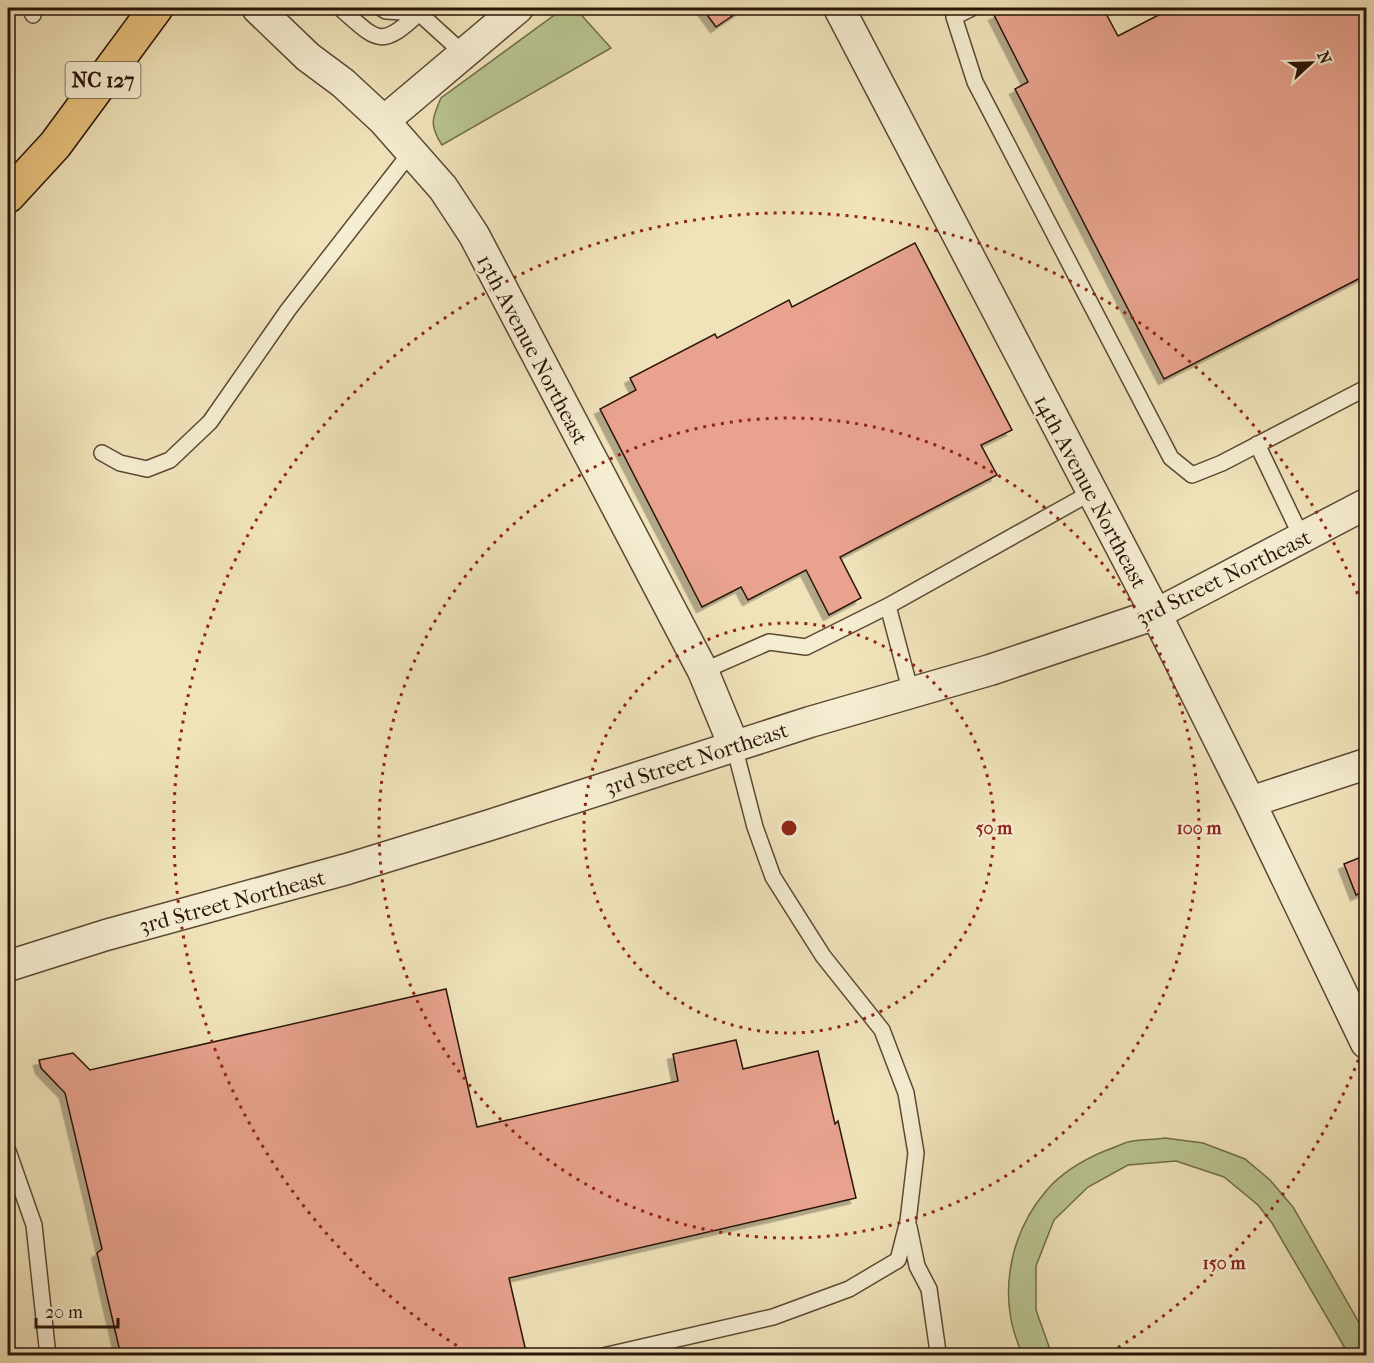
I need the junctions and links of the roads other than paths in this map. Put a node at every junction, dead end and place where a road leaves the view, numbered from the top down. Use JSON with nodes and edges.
{"nodes":[{"id":1,"x":156,"y":8,"type":"edge"},
{"id":2,"x":257,"y":8,"type":"edge"},
{"id":3,"x":340,"y":8,"type":"edge"},
{"id":4,"x":381,"y":8,"type":"edge"},
{"id":5,"x":518,"y":8,"type":"edge"},
{"id":6,"x":839,"y":8,"type":"edge"},
{"id":7,"x":972,"y":8,"type":"edge"},
{"id":8,"x":417,"y":10,"type":"edge"},
{"id":9,"x":464,"y":54,"type":"junction"},
{"id":10,"x":384,"y":121,"type":"junction"},
{"id":11,"x":411,"y":152,"type":"junction"},
{"id":12,"x":8,"y":196,"type":"edge"},
{"id":13,"x":1366,"y":388,"type":"edge"},
{"id":14,"x":1257,"y":444,"type":"junction"},
{"id":15,"x":102,"y":453,"type":"dead end"},
{"id":16,"x":1092,"y":492,"type":"junction"},
{"id":17,"x":1366,"y":504,"type":"edge"},
{"id":18,"x":1302,"y":538,"type":"junction"},
{"id":19,"x":888,"y":606,"type":"junction"},
{"id":20,"x":1156,"y":614,"type":"junction"},
{"id":21,"x":703,"y":671,"type":"junction"},
{"id":22,"x":911,"y":693,"type":"junction"},
{"id":23,"x":734,"y":746,"type":"junction"},
{"id":24,"x":1366,"y":764,"type":"edge"},
{"id":25,"x":1250,"y":802,"type":"junction"},
{"id":26,"x":8,"y":966,"type":"edge"},
{"id":27,"x":1359,"y":1013,"type":"edge"},
{"id":28,"x":1366,"y":1043,"type":"edge"},
{"id":29,"x":8,"y":1151,"type":"edge"},
{"id":30,"x":908,"y":1221,"type":"junction"},
{"id":31,"x":48,"y":1356,"type":"edge"},
{"id":32,"x":603,"y":1356,"type":"edge"},
{"id":33,"x":936,"y":1356,"type":"edge"}],
"edges":[{"from":1,"to":12,"type":"main road","number":"NC 127"},
{"from":2,"to":10,"type":"street","name":"13th Avenue Northeast"},
{"from":3,"to":8,"type":"lane"},
{"from":4,"to":8,"type":"lane"},
{"from":5,"to":9,"type":"street"},
{"from":6,"to":16,"type":"street","name":"14th Avenue Northeast"},
{"from":7,"to":14,"type":"lane"},
{"from":8,"to":9,"type":"lane"},
{"from":9,"to":10,"type":"street"},
{"from":10,"to":11,"type":"street","name":"13th Avenue Northeast"},
{"from":11,"to":15,"type":"lane"},
{"from":11,"to":21,"type":"street","name":"13th Avenue Northeast"},
{"from":13,"to":14,"type":"lane"},
{"from":14,"to":18,"type":"lane"},
{"from":16,"to":19,"type":"lane"},
{"from":16,"to":20,"type":"street","name":"14th Avenue Northeast"},
{"from":17,"to":18,"type":"street","name":"3rd Street Northeast"},
{"from":18,"to":20,"type":"street","name":"3rd Street Northeast"},
{"from":19,"to":21,"type":"lane"},
{"from":19,"to":22,"type":"lane"},
{"from":20,"to":22,"type":"street","name":"3rd Street Northeast"},
{"from":20,"to":25,"type":"street","name":"14th Avenue Northeast"},
{"from":21,"to":23,"type":"street","name":"13th Avenue Northeast"},
{"from":22,"to":23,"type":"street","name":"3rd Street Northeast"},
{"from":23,"to":26,"type":"street","name":"3rd Street Northeast"},
{"from":23,"to":30,"type":"lane"},
{"from":24,"to":25,"type":"street"},
{"from":25,"to":27,"type":"street","name":"14th Avenue Northeast"},
{"from":27,"to":28,"type":"street","name":"14th Avenue Northeast"},
{"from":29,"to":31,"type":"lane"},
{"from":30,"to":32,"type":"lane"},
{"from":30,"to":33,"type":"lane"}]}
